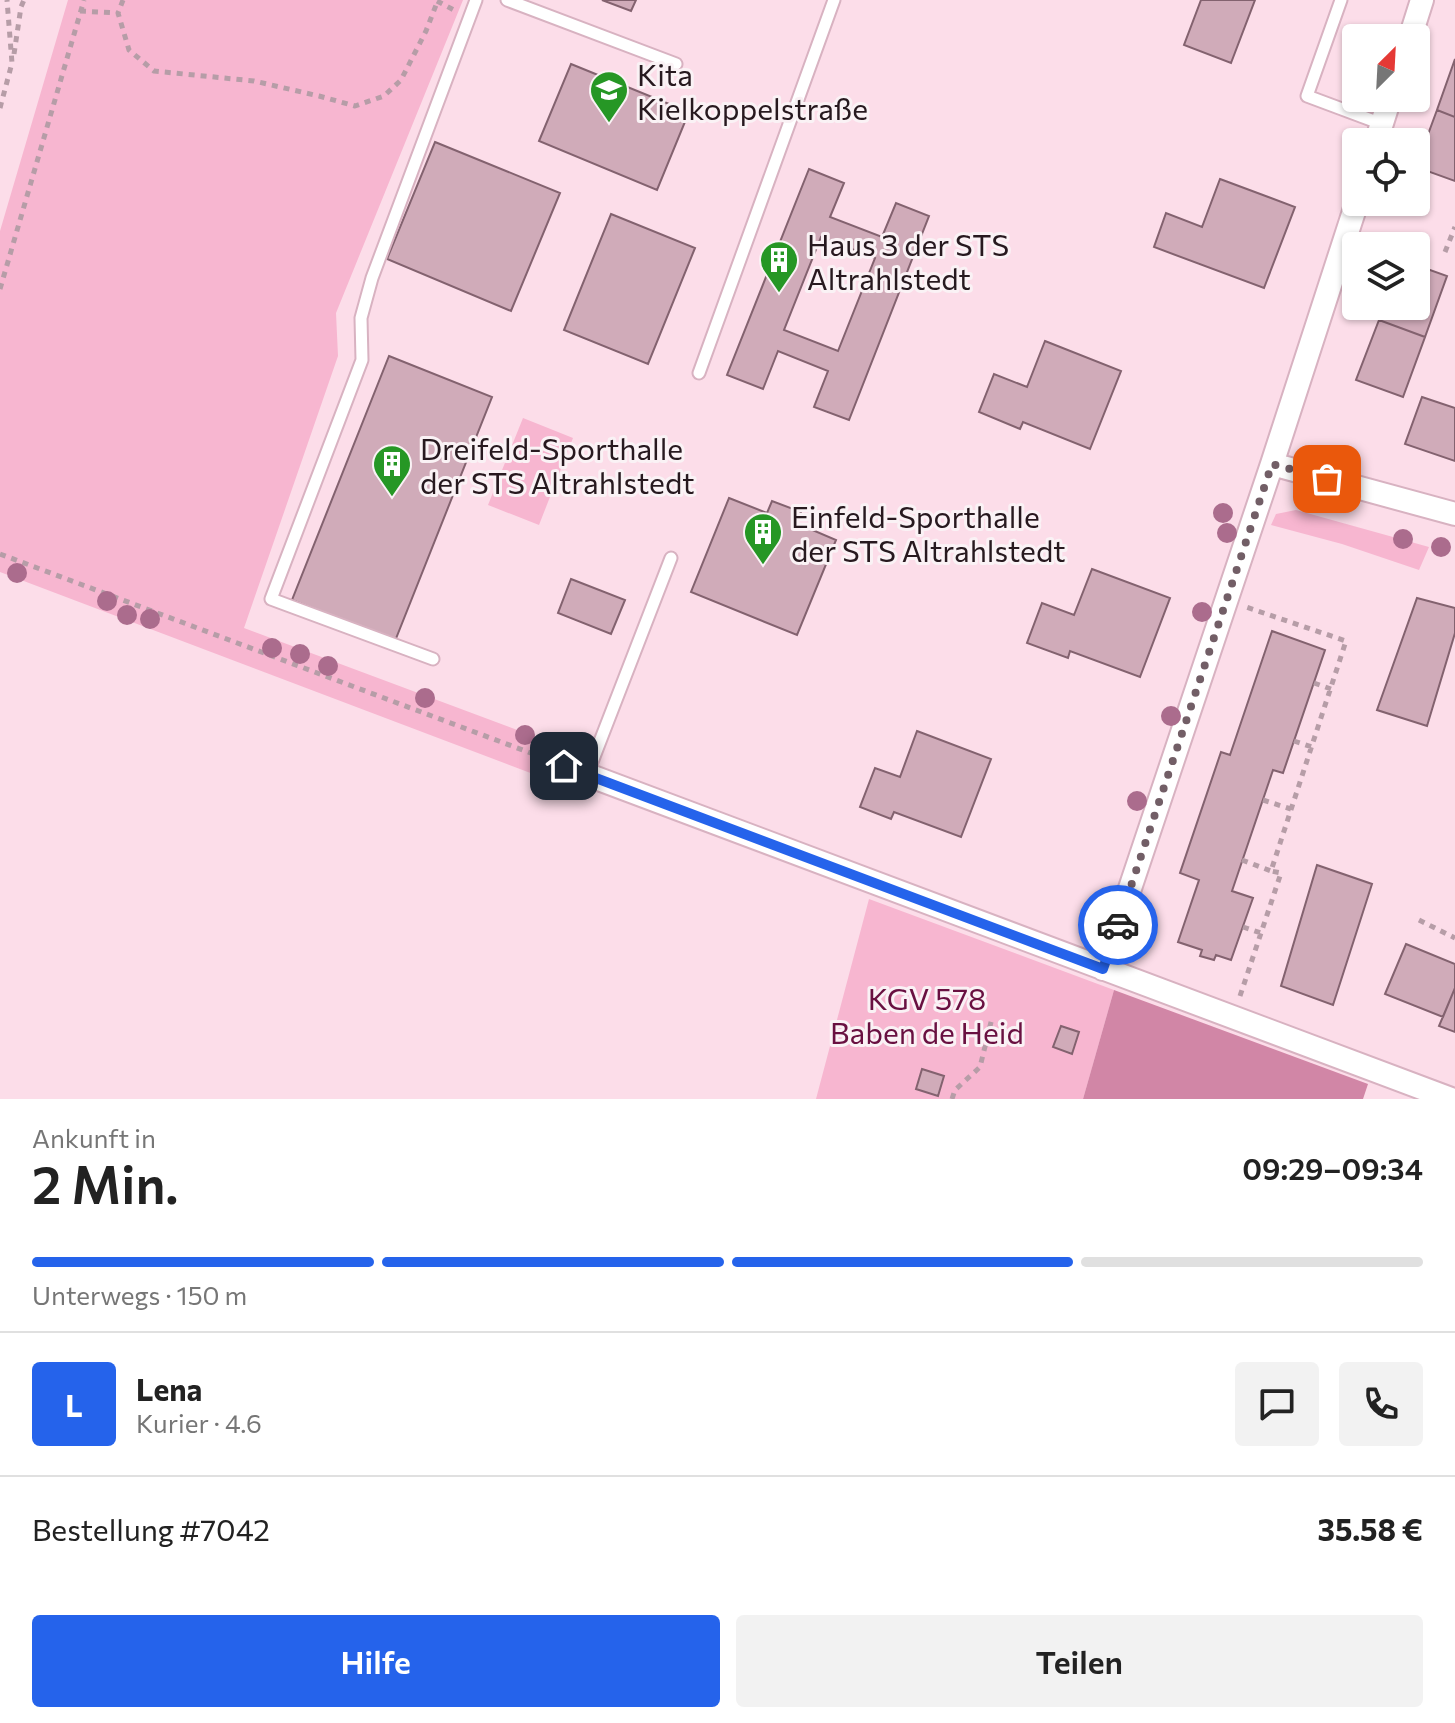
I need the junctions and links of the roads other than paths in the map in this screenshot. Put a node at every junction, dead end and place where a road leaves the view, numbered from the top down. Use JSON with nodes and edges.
{"nodes":[{"id":1,"x":476,"y":0,"type":"edge"},
{"id":2,"x":507,"y":0,"type":"edge"},
{"id":3,"x":834,"y":0,"type":"edge"},
{"id":4,"x":1341,"y":0,"type":"edge"},
{"id":5,"x":1422,"y":0,"type":"edge"},
{"id":6,"x":1414,"y":24,"type":"edge"},
{"id":7,"x":676,"y":64,"type":"dead end"},
{"id":8,"x":1369,"y":128,"type":"edge"},
{"id":9,"x":1352,"y":216,"type":"edge"},
{"id":10,"x":699,"y":373,"type":"dead end"},
{"id":11,"x":1272,"y":464,"type":"junction"},
{"id":12,"x":1455,"y":514,"type":"edge"},
{"id":13,"x":671,"y":558,"type":"dead end"},
{"id":14,"x":433,"y":659,"type":"dead end"},
{"id":15,"x":564,"y":766,"type":"road end"},
{"id":16,"x":587,"y":775,"type":"junction"},
{"id":17,"x":1103,"y":969,"type":"junction"},
{"id":18,"x":1451,"y":1099,"type":"edge"}],
"edges":[{"from":1,"to":14,"type":"lane"},
{"from":2,"to":7,"type":"lane"},
{"from":3,"to":10,"type":"lane"},
{"from":4,"to":8,"type":"lane"},
{"from":5,"to":6,"type":"street"},
{"from":9,"to":11,"type":"street"},
{"from":11,"to":12,"type":"street"},
{"from":11,"to":17,"type":"street"},
{"from":13,"to":16,"type":"lane"},
{"from":15,"to":16,"type":"street"},
{"from":16,"to":17,"type":"street"},
{"from":17,"to":18,"type":"street"}]}
